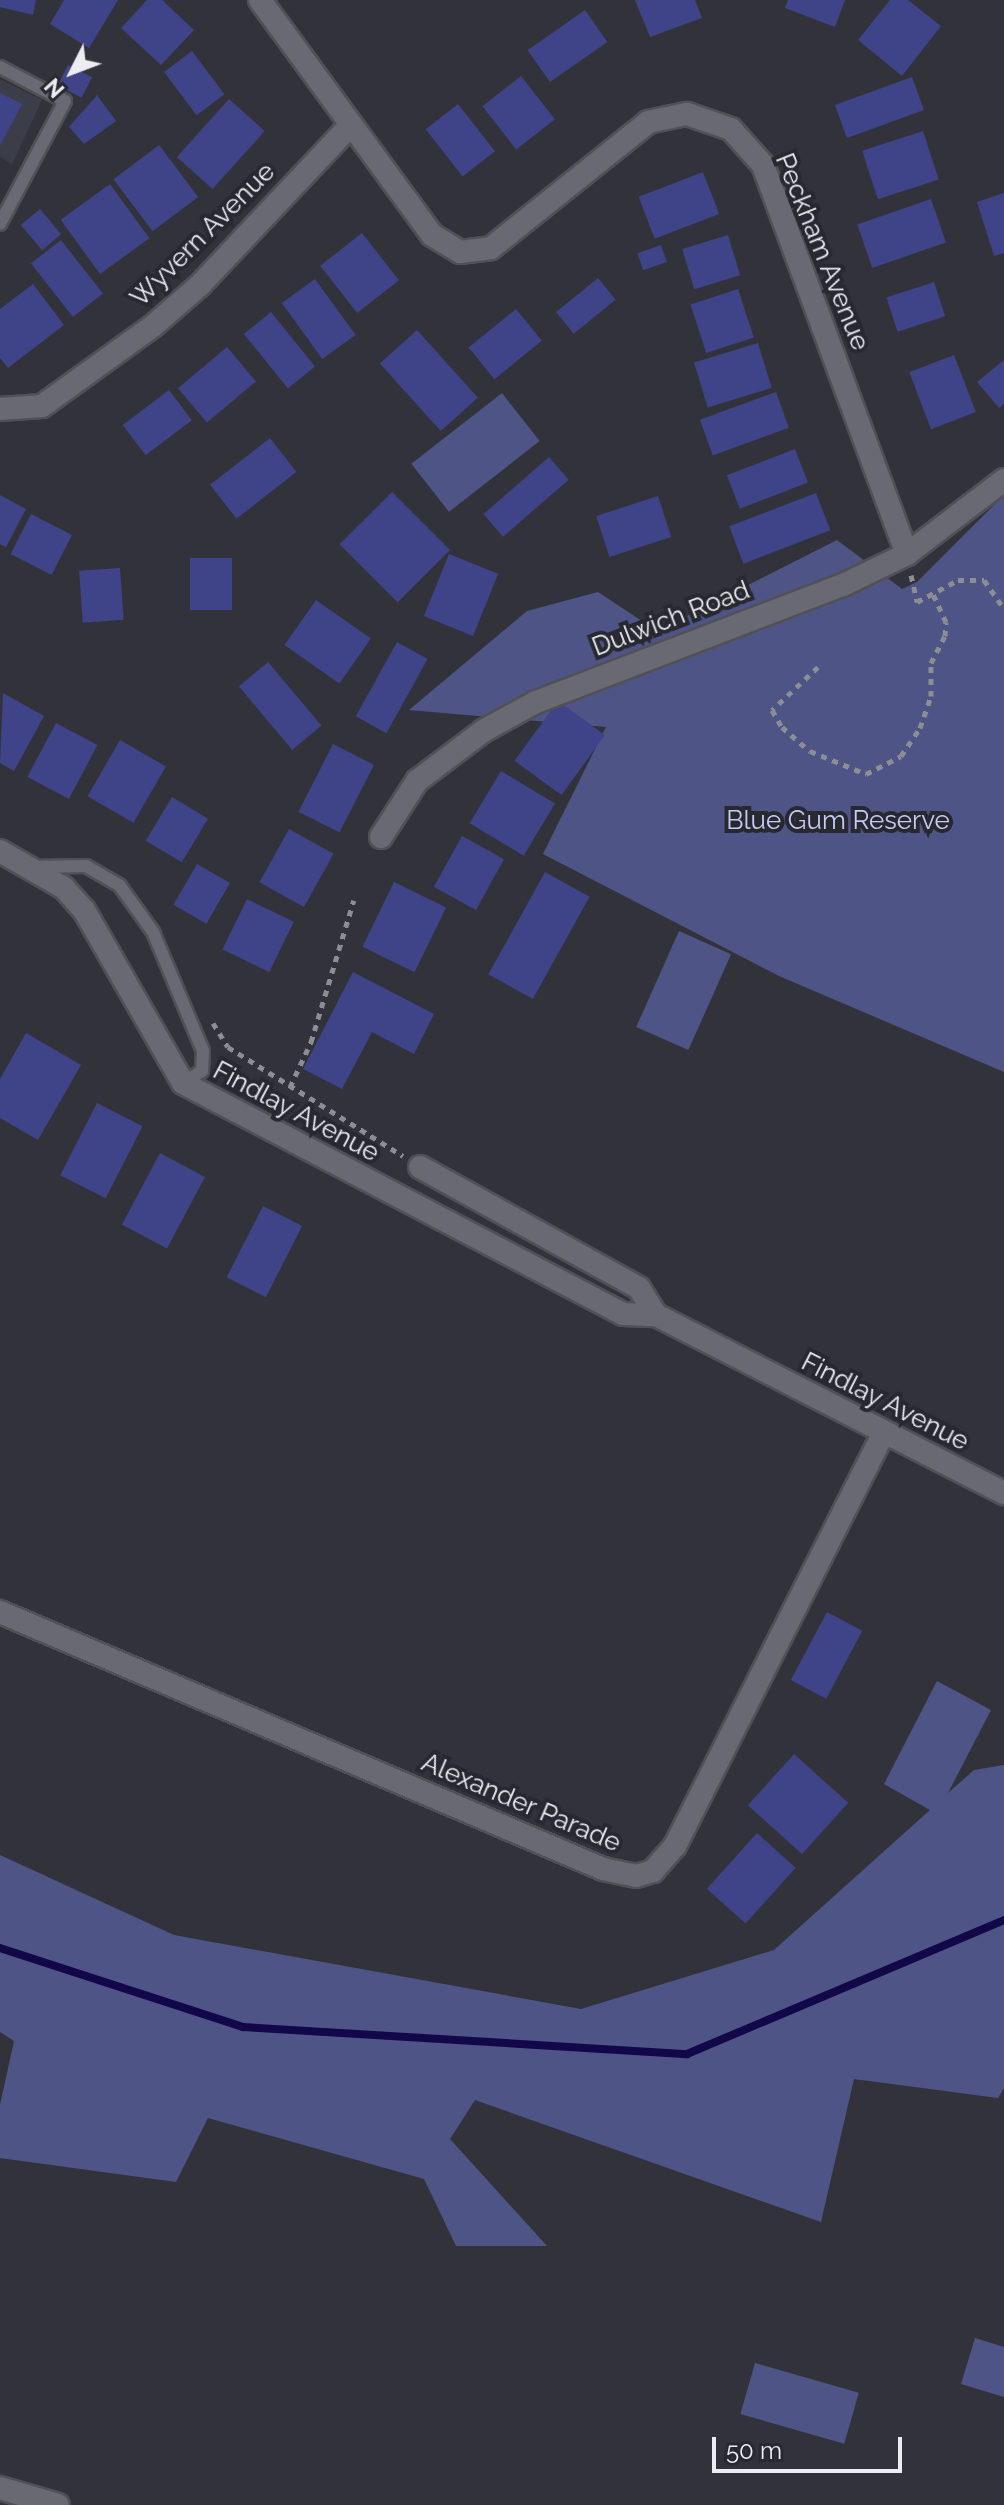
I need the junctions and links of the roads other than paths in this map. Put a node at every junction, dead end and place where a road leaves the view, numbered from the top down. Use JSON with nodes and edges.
{"nodes":[{"id":1,"x":260,"y":0,"type":"edge"},
{"id":2,"x":0,"y":67,"type":"edge"},
{"id":3,"x":351,"y":125,"type":"junction"},
{"id":4,"x":0,"y":224,"type":"edge"},
{"id":5,"x":0,"y":409,"type":"edge"},
{"id":6,"x":1004,"y":480,"type":"edge"},
{"id":7,"x":907,"y":554,"type":"junction"},
{"id":8,"x":381,"y":837,"type":"dead end"},
{"id":9,"x":0,"y":851,"type":"edge"},
{"id":10,"x":31,"y":867,"type":"junction"},
{"id":11,"x":183,"y":1083,"type":"junction"},
{"id":12,"x":420,"y":1167,"type":"road end"},
{"id":13,"x":656,"y":1315,"type":"junction"},
{"id":14,"x":884,"y":1433,"type":"junction"},
{"id":15,"x":1004,"y":1493,"type":"edge"},
{"id":16,"x":0,"y":1612,"type":"edge"},
{"id":17,"x":0,"y":2488,"type":"edge"},
{"id":18,"x":58,"y":2505,"type":"edge"}],
"edges":[{"from":1,"to":3,"type":"street","name":"Peckham Avenue"},
{"from":2,"to":4,"type":"lane"},
{"from":3,"to":5,"type":"street","name":"Wyvern Avenue"},
{"from":3,"to":7,"type":"street","name":"Peckham Avenue"},
{"from":6,"to":7,"type":"street","name":"Dulwich Road"},
{"from":7,"to":8,"type":"street","name":"Dulwich Road"},
{"from":9,"to":10,"type":"street","name":"Findlay Avenue"},
{"from":10,"to":11,"type":"street","name":"Findlay Avenue"},
{"from":10,"to":11,"type":"lane"},
{"from":11,"to":13,"type":"street","name":"Findlay Avenue"},
{"from":12,"to":13,"type":"street","name":"Findlay Avenue"},
{"from":13,"to":14,"type":"street","name":"Findlay Avenue"},
{"from":14,"to":15,"type":"street","name":"Findlay Avenue"},
{"from":14,"to":16,"type":"street","name":"Alexander Parade"},
{"from":17,"to":18,"type":"street"}]}
